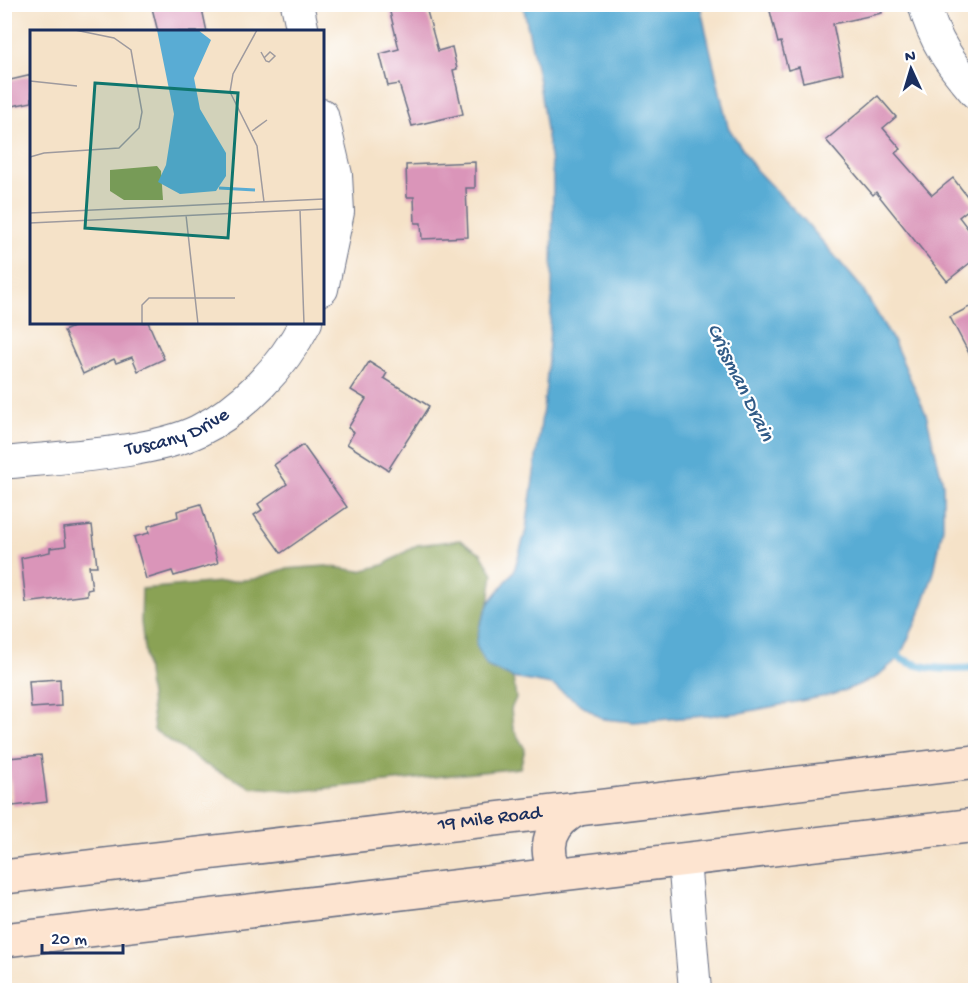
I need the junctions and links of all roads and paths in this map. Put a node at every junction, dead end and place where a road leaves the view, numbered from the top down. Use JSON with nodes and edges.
{"nodes":[{"id":1,"x":924,"y":4,"type":"edge"},
{"id":2,"x":975,"y":93,"type":"edge"},
{"id":3,"x":324,"y":124,"type":"edge"},
{"id":4,"x":324,"y":279,"type":"edge"},
{"id":5,"x":305,"y":324,"type":"edge"},
{"id":6,"x":4,"y":463,"type":"edge"},
{"id":7,"x":975,"y":762,"type":"edge"},
{"id":8,"x":578,"y":809,"type":"junction"},
{"id":9,"x":975,"y":825,"type":"edge"},
{"id":10,"x":684,"y":860,"type":"junction"},
{"id":11,"x":557,"y":874,"type":"junction"},
{"id":12,"x":4,"y":877,"type":"edge"},
{"id":13,"x":4,"y":940,"type":"edge"},
{"id":14,"x":695,"y":990,"type":"edge"}],
"edges":[{"from":1,"to":2,"type":"street"},
{"from":3,"to":4,"type":"street"},
{"from":5,"to":6,"type":"street","name":"Tuscany Drive"},
{"from":7,"to":8,"type":"main road","name":"19 Mile Road"},
{"from":8,"to":11,"type":"main road"},
{"from":8,"to":12,"type":"main road","name":"19 Mile Road"},
{"from":9,"to":10,"type":"main road"},
{"from":10,"to":11,"type":"main road"},
{"from":10,"to":14,"type":"street"},
{"from":11,"to":13,"type":"main road"}]}
